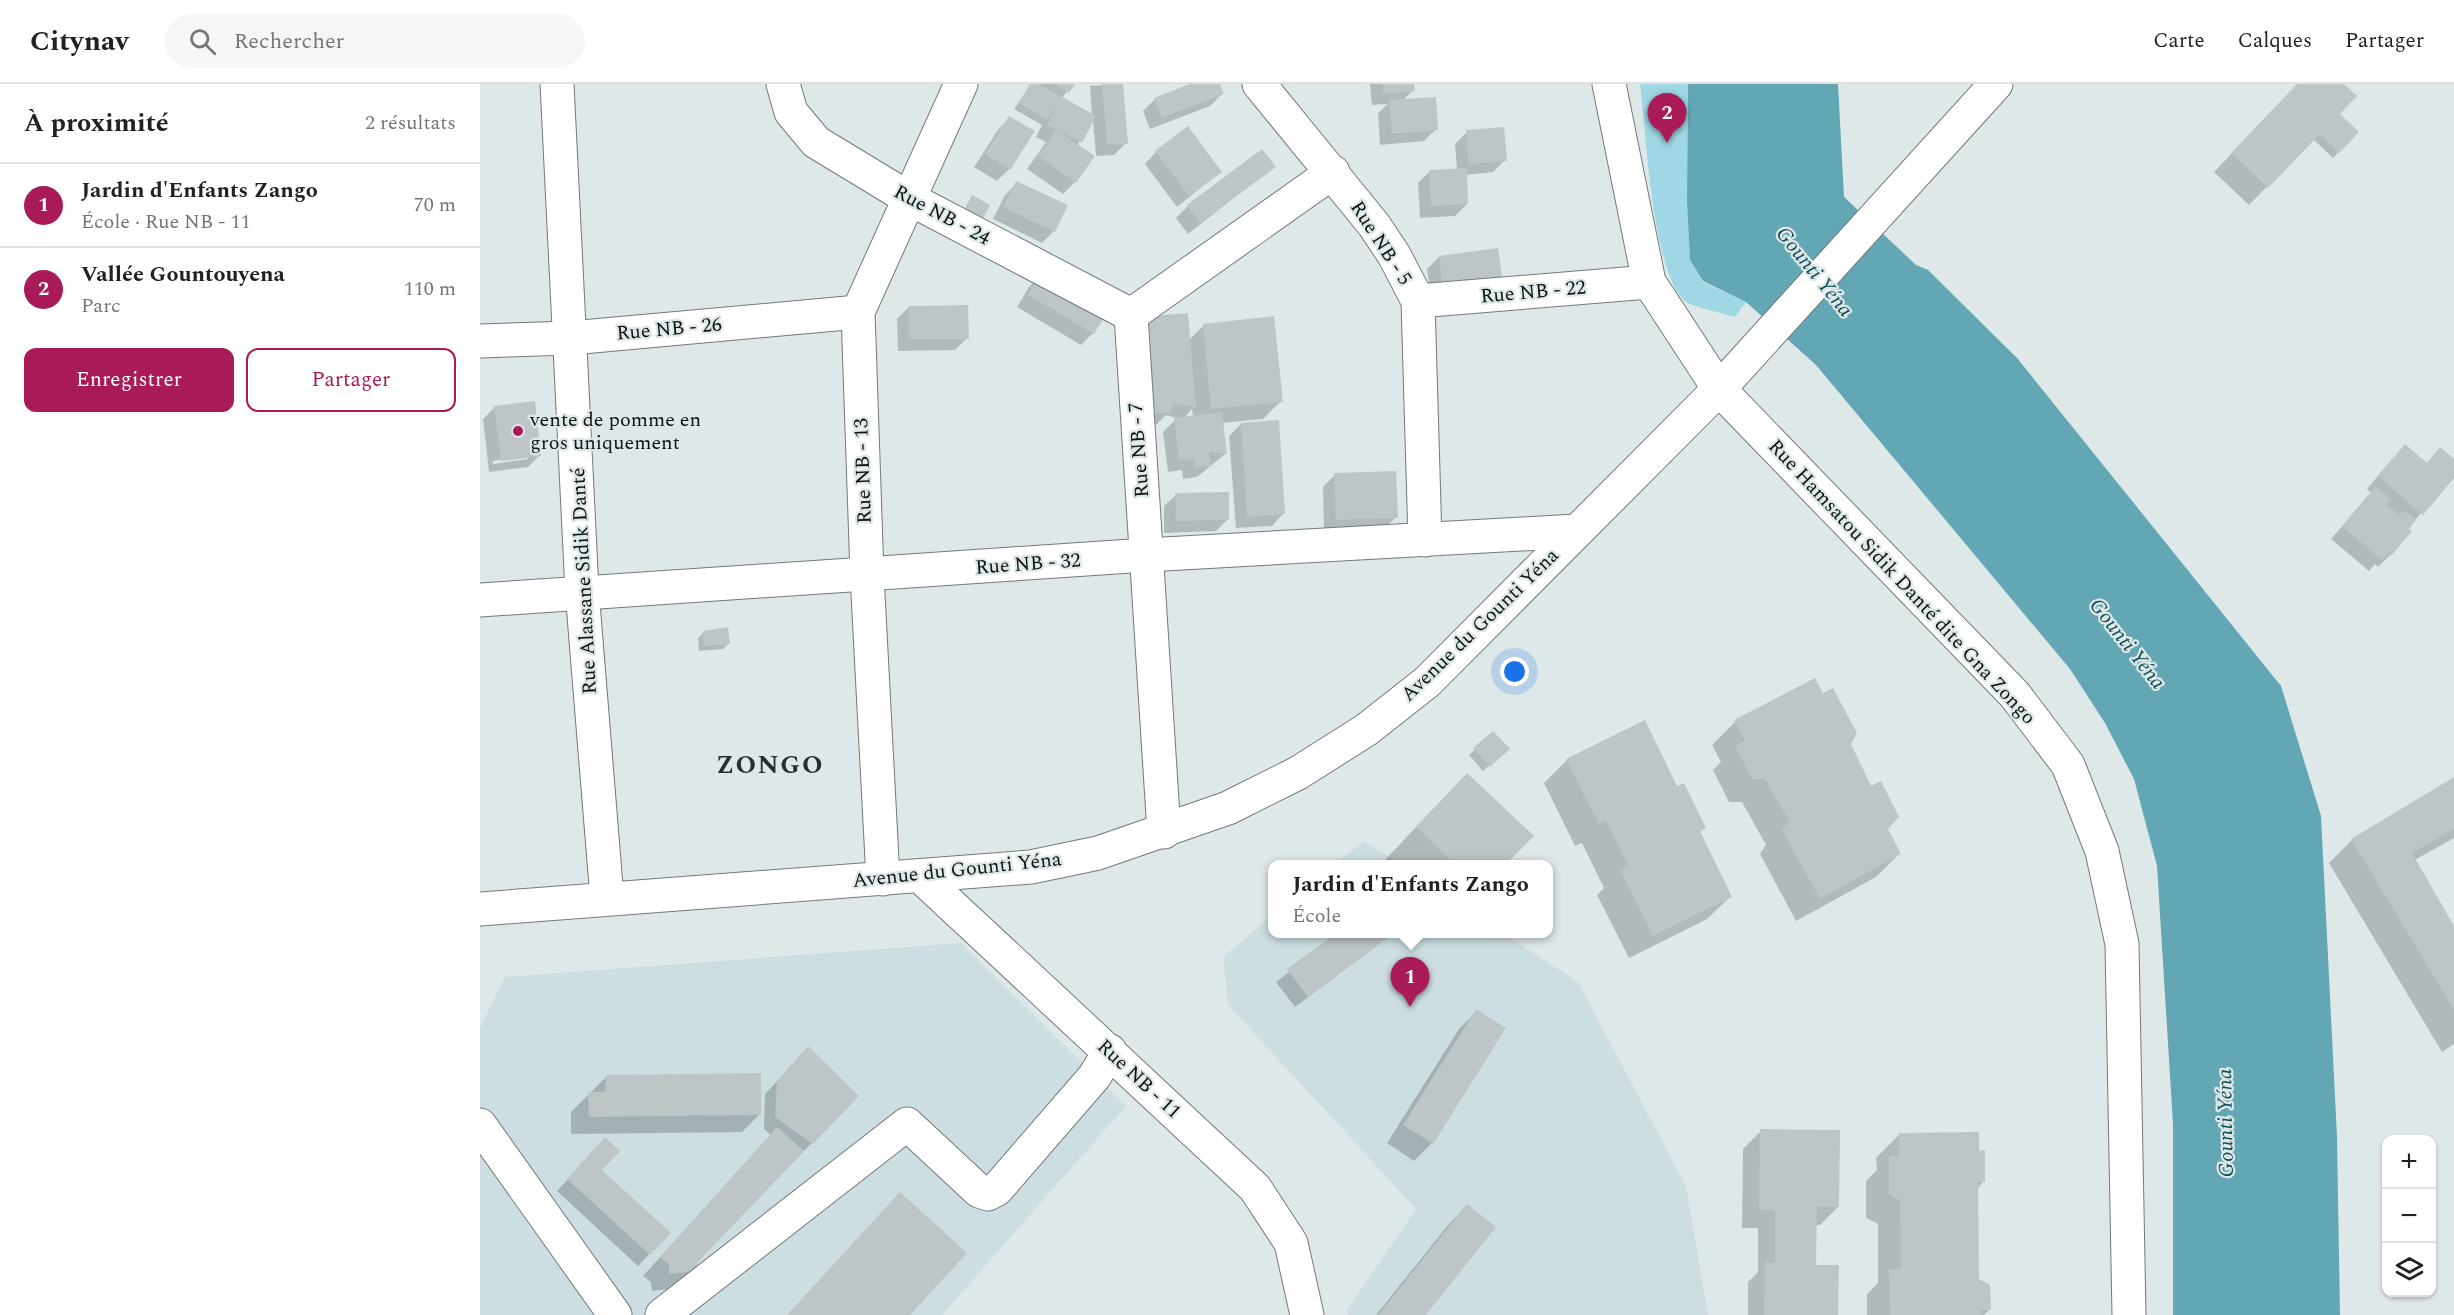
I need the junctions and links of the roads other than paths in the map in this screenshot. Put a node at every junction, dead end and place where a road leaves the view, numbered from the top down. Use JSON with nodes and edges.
{"nodes":[{"id":1,"x":557,"y":84,"type":"edge"},
{"id":2,"x":783,"y":84,"type":"edge"},
{"id":3,"x":961,"y":84,"type":"edge"},
{"id":4,"x":1259,"y":84,"type":"edge"},
{"id":5,"x":1609,"y":84,"type":"edge"},
{"id":6,"x":1996,"y":84,"type":"edge"},
{"id":7,"x":1333,"y":172,"type":"junction"},
{"id":8,"x":910,"y":198,"type":"junction"},
{"id":9,"x":1649,"y":282,"type":"junction"},
{"id":10,"x":1418,"y":301,"type":"junction"},
{"id":11,"x":858,"y":312,"type":"junction"},
{"id":12,"x":1131,"y":315,"type":"junction"},
{"id":13,"x":571,"y":338,"type":"junction"},
{"id":14,"x":480,"y":341,"type":"edge"},
{"id":15,"x":1719,"y":389,"type":"junction"},
{"id":16,"x":1576,"y":531,"type":"junction"},
{"id":17,"x":1425,"y":540,"type":"junction"},
{"id":18,"x":1146,"y":555,"type":"junction"},
{"id":19,"x":867,"y":575,"type":"junction"},
{"id":20,"x":582,"y":591,"type":"junction"},
{"id":21,"x":480,"y":600,"type":"edge"},
{"id":22,"x":1164,"y":832,"type":"junction"},
{"id":23,"x":920,"y":876,"type":"junction"},
{"id":24,"x":883,"y":879,"type":"junction"},
{"id":25,"x":607,"y":898,"type":"junction"},
{"id":26,"x":480,"y":909,"type":"edge"},
{"id":27,"x":1110,"y":1051,"type":"junction"},
{"id":28,"x":480,"y":1125,"type":"edge"},
{"id":29,"x":615,"y":1315,"type":"edge"},
{"id":30,"x":662,"y":1315,"type":"edge"},
{"id":31,"x":1307,"y":1315,"type":"edge"},
{"id":32,"x":2129,"y":1315,"type":"edge"}],
"edges":[{"from":1,"to":13,"type":"street","name":"Rue Alassane Sidik Danté"},
{"from":2,"to":8,"type":"street","name":"Rue NB - 24"},
{"from":3,"to":8,"type":"street","name":"Rue NB - 13"},
{"from":4,"to":7,"type":"street","name":"Rue NB - 5"},
{"from":5,"to":9,"type":"street"},
{"from":6,"to":15,"type":"street","name":"Avenue du Gounti Yéna"},
{"from":7,"to":10,"type":"street","name":"Rue NB - 5"},
{"from":7,"to":12,"type":"street"},
{"from":8,"to":11,"type":"street","name":"Rue NB - 13"},
{"from":8,"to":12,"type":"street","name":"Rue NB - 24"},
{"from":9,"to":10,"type":"street","name":"Rue NB - 22"},
{"from":9,"to":15,"type":"street","name":"Rue Hamsatou Sidik Danté dite Gna Zongo"},
{"from":10,"to":17,"type":"street","name":"Rue NB - 5"},
{"from":11,"to":13,"type":"street","name":"Rue NB - 26"},
{"from":11,"to":19,"type":"street","name":"Rue NB - 13"},
{"from":12,"to":18,"type":"street","name":"Rue NB - 7"},
{"from":13,"to":14,"type":"street","name":"Rue NB - 26"},
{"from":13,"to":20,"type":"street","name":"Rue Alassane Sidik Danté"},
{"from":15,"to":16,"type":"street","name":"Avenue du Gounti Yéna"},
{"from":15,"to":32,"type":"street","name":"Rue Hamsatou Sidik Danté dite Gna Zongo"},
{"from":16,"to":17,"type":"street","name":"Rue NB - 32"},
{"from":16,"to":22,"type":"street","name":"Avenue du Gounti Yéna"},
{"from":17,"to":18,"type":"street","name":"Rue NB - 32"},
{"from":18,"to":19,"type":"street","name":"Rue NB - 32"},
{"from":18,"to":22,"type":"street","name":"Rue NB - 7"},
{"from":19,"to":20,"type":"street","name":"Rue NB - 32"},
{"from":19,"to":24,"type":"street","name":"Rue NB - 13"},
{"from":20,"to":21,"type":"street","name":"Rue NB - 32"},
{"from":20,"to":25,"type":"street","name":"Rue Alassane Sidik Danté"},
{"from":22,"to":23,"type":"street","name":"Avenue du Gounti Yéna"},
{"from":23,"to":24,"type":"street","name":"Avenue du Gounti Yéna"},
{"from":23,"to":27,"type":"street","name":"Rue NB - 11"},
{"from":24,"to":25,"type":"street","name":"Avenue du Gounti Yéna"},
{"from":25,"to":26,"type":"street","name":"Avenue du Gounti Yéna"},
{"from":27,"to":30,"type":"street"},
{"from":27,"to":31,"type":"street","name":"Rue NB - 11"},
{"from":28,"to":29,"type":"street"}]}
